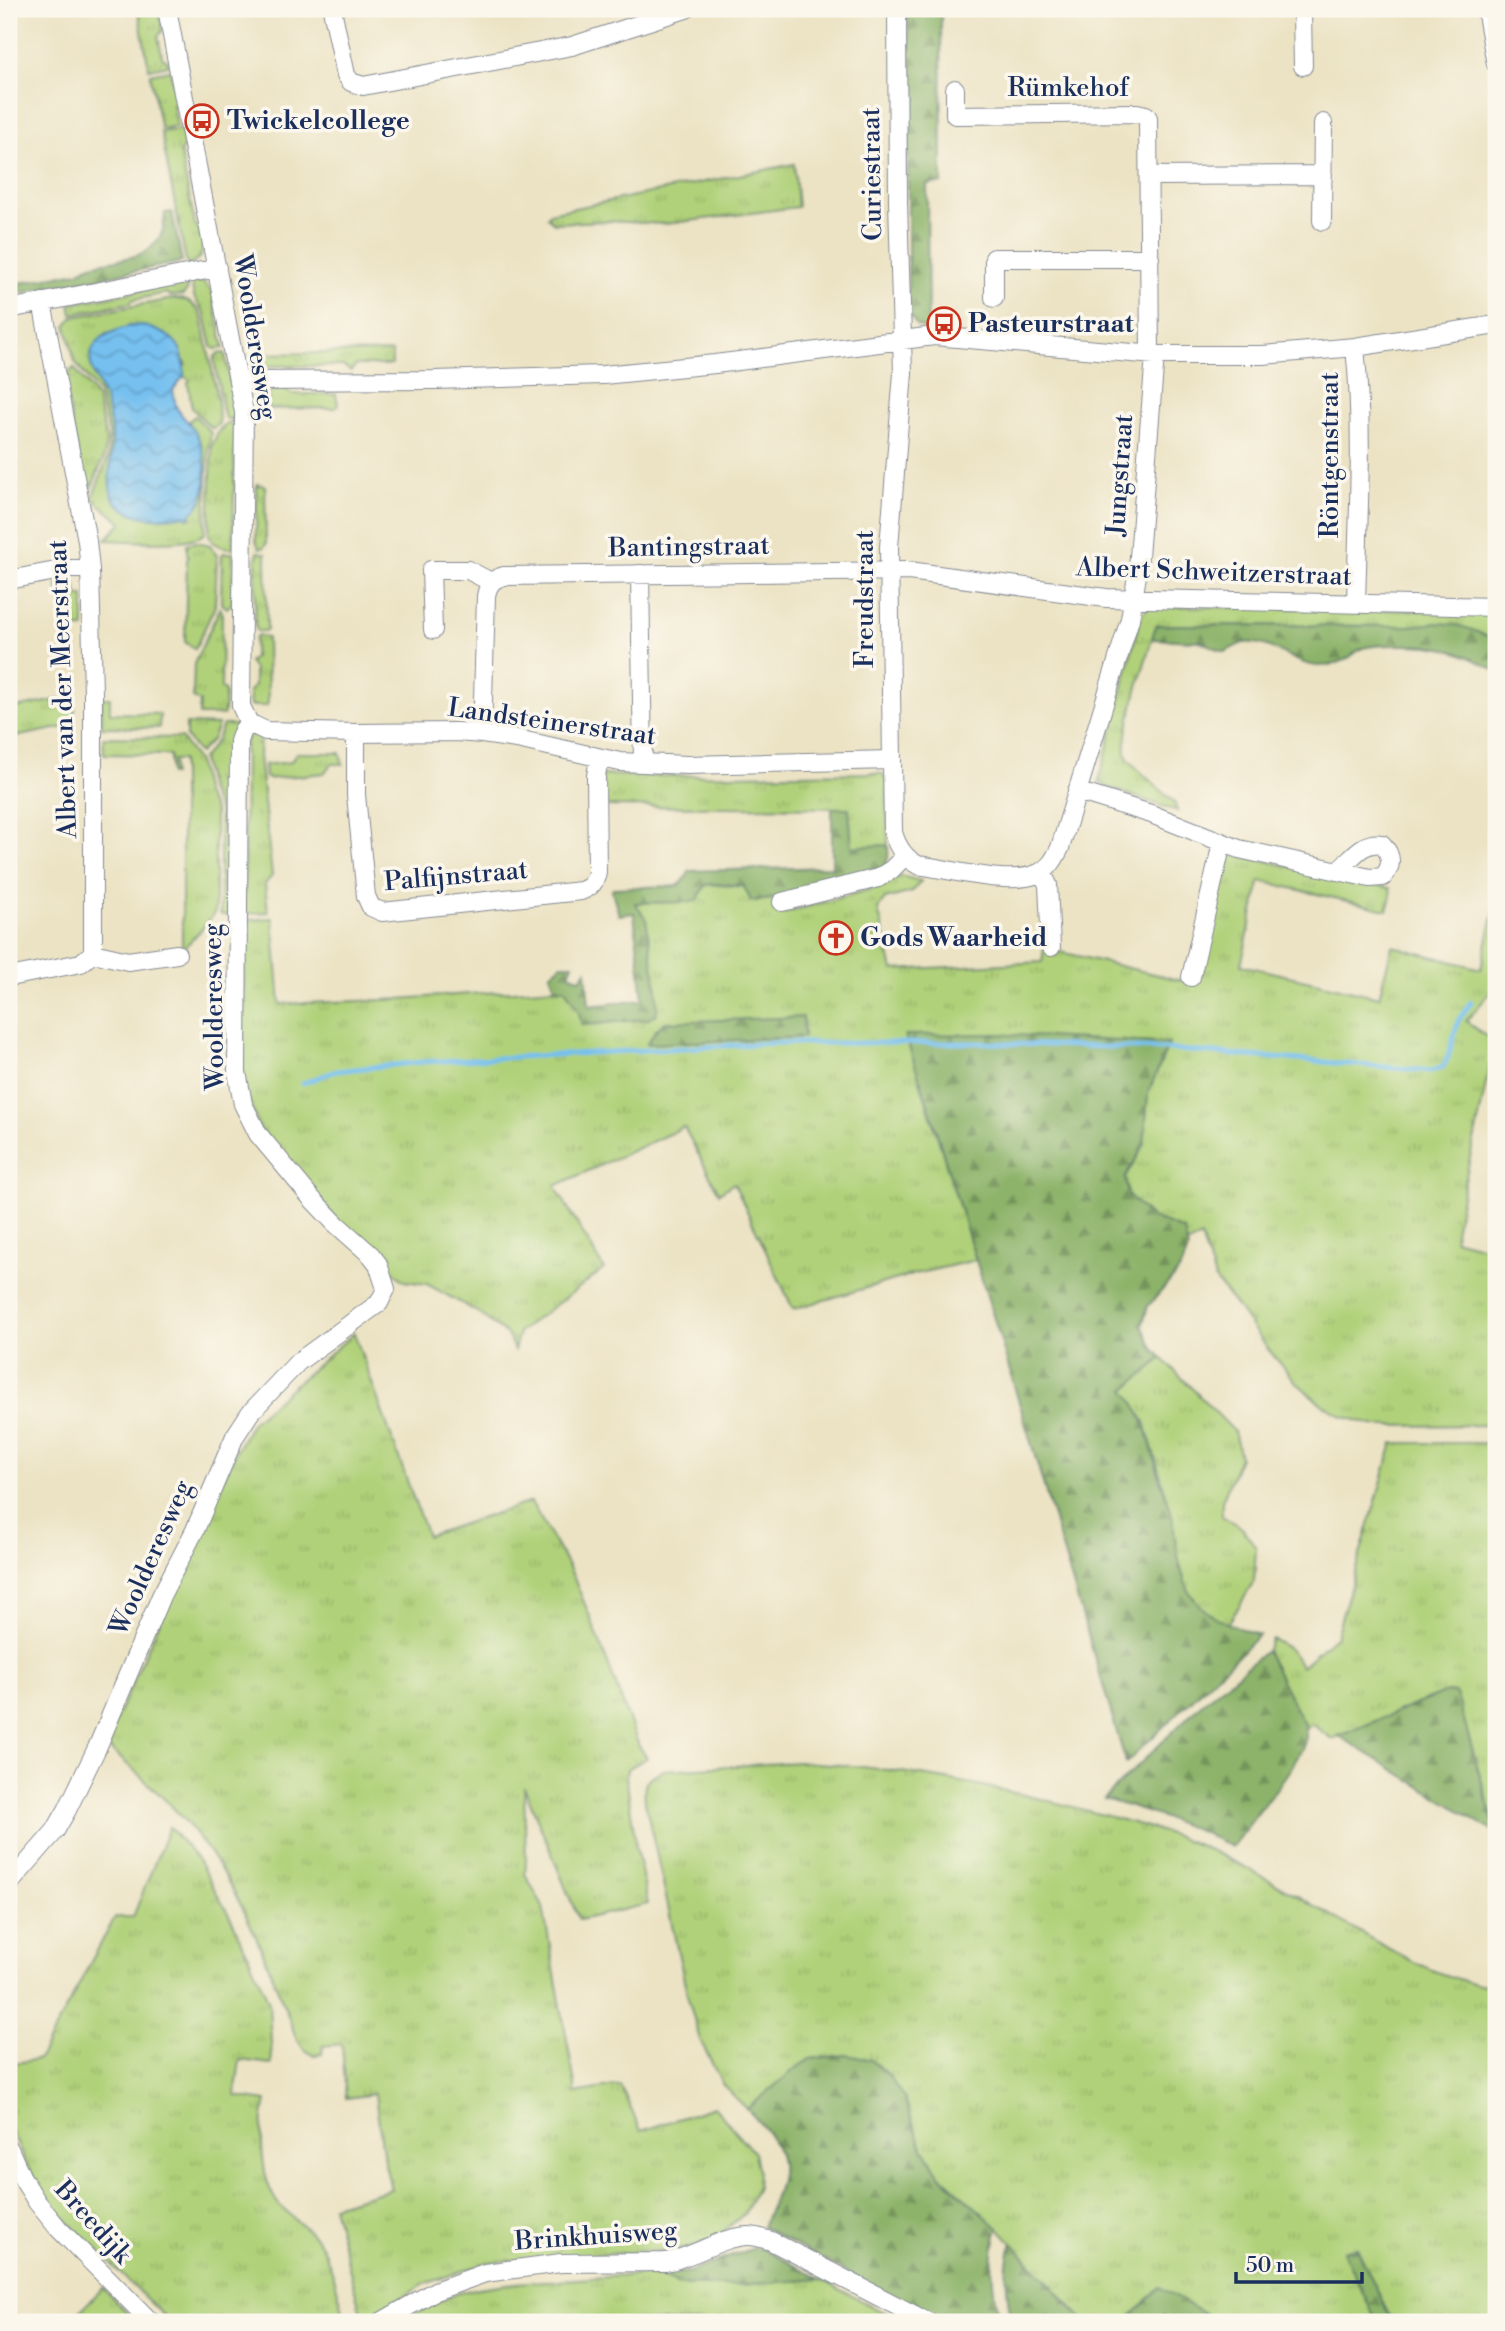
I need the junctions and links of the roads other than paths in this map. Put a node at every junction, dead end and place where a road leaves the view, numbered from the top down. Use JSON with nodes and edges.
{"nodes":[{"id":1,"x":167,"y":9,"type":"edge"},
{"id":2,"x":332,"y":9,"type":"edge"},
{"id":3,"x":686,"y":9,"type":"edge"},
{"id":4,"x":897,"y":9,"type":"edge"},
{"id":5,"x":1299,"y":9,"type":"edge"},
{"id":6,"x":1486,"y":9,"type":"edge"},
{"id":7,"x":1496,"y":64,"type":"edge"},
{"id":8,"x":1303,"y":66,"type":"dead end"},
{"id":9,"x":955,"y":89,"type":"dead end"},
{"id":10,"x":1323,"y":123,"type":"dead end"},
{"id":11,"x":1322,"y":175,"type":"junction"},
{"id":12,"x":1149,"y":176,"type":"junction"},
{"id":13,"x":1322,"y":221,"type":"dead end"},
{"id":14,"x":1150,"y":258,"type":"junction"},
{"id":15,"x":218,"y":268,"type":"junction"},
{"id":16,"x":994,"y":298,"type":"dead end"},
{"id":17,"x":42,"y":302,"type":"junction"},
{"id":18,"x":9,"y":309,"type":"edge"},
{"id":19,"x":1496,"y":325,"type":"edge"},
{"id":20,"x":902,"y":339,"type":"junction"},
{"id":21,"x":1355,"y":347,"type":"junction"},
{"id":22,"x":1153,"y":355,"type":"junction"},
{"id":23,"x":239,"y":381,"type":"junction"},
{"id":24,"x":90,"y":569,"type":"junction"},
{"id":25,"x":890,"y":570,"type":"junction"},
{"id":26,"x":640,"y":574,"type":"junction"},
{"id":27,"x":9,"y":580,"type":"edge"},
{"id":28,"x":491,"y":582,"type":"junction"},
{"id":29,"x":1133,"y":599,"type":"junction"},
{"id":30,"x":1356,"y":604,"type":"junction"},
{"id":31,"x":1496,"y":607,"type":"edge"},
{"id":32,"x":433,"y":630,"type":"dead end"},
{"id":33,"x":249,"y":723,"type":"junction"},
{"id":34,"x":356,"y":733,"type":"junction"},
{"id":35,"x":482,"y":734,"type":"junction"},
{"id":36,"x":599,"y":758,"type":"junction"},
{"id":37,"x":892,"y":760,"type":"junction"},
{"id":38,"x":643,"y":763,"type":"junction"},
{"id":39,"x":1077,"y":791,"type":"junction"},
{"id":40,"x":1222,"y":843,"type":"junction"},
{"id":41,"x":905,"y":856,"type":"junction"},
{"id":42,"x":1337,"y":871,"type":"dead end"},
{"id":43,"x":1042,"y":872,"type":"junction"},
{"id":44,"x":782,"y":902,"type":"dead end"},
{"id":45,"x":1051,"y":947,"type":"dead end"},
{"id":46,"x":93,"y":953,"type":"junction"},
{"id":47,"x":177,"y":954,"type":"dead end"},
{"id":48,"x":9,"y":977,"type":"edge"},
{"id":49,"x":1191,"y":977,"type":"dead end"},
{"id":50,"x":9,"y":1884,"type":"edge"},
{"id":51,"x":9,"y":2149,"type":"edge"},
{"id":52,"x":151,"y":2322,"type":"edge"},
{"id":53,"x":381,"y":2322,"type":"edge"},
{"id":54,"x":928,"y":2322,"type":"edge"}],
"edges":[{"from":1,"to":15,"type":"street","name":"Woolderesweg"},
{"from":2,"to":3,"type":"street"},
{"from":4,"to":20,"type":"street","name":"Curiestraat"},
{"from":5,"to":8,"type":"street"},
{"from":6,"to":7,"type":"street"},
{"from":9,"to":12,"type":"street","name":"Rümkehof"},
{"from":10,"to":11,"type":"street"},
{"from":11,"to":12,"type":"street"},
{"from":11,"to":13,"type":"street"},
{"from":12,"to":14,"type":"street","name":"Rümkehof"},
{"from":14,"to":16,"type":"street"},
{"from":14,"to":22,"type":"street","name":"Rümkehof"},
{"from":15,"to":17,"type":"street"},
{"from":15,"to":23,"type":"street","name":"Woolderesweg"},
{"from":17,"to":18,"type":"street"},
{"from":17,"to":24,"type":"street","name":"Albert van der Meerstraat"},
{"from":19,"to":21,"type":"street"},
{"from":20,"to":22,"type":"street"},
{"from":20,"to":23,"type":"street"},
{"from":20,"to":25,"type":"street","name":"Freudstraat"},
{"from":21,"to":22,"type":"street"},
{"from":21,"to":30,"type":"street","name":"Röntgenstraat"},
{"from":22,"to":29,"type":"street","name":"Jungstraat"},
{"from":23,"to":33,"type":"street","name":"Woolderesweg"},
{"from":24,"to":27,"type":"street"},
{"from":24,"to":46,"type":"street","name":"Albert van der Meerstraat"},
{"from":25,"to":26,"type":"street","name":"Bantingstraat"},
{"from":25,"to":29,"type":"street","name":"Albert Schweitzerstraat"},
{"from":25,"to":37,"type":"street","name":"Freudstraat"},
{"from":26,"to":28,"type":"street","name":"Bantingstraat"},
{"from":26,"to":38,"type":"street"},
{"from":28,"to":32,"type":"street"},
{"from":28,"to":35,"type":"street"},
{"from":29,"to":30,"type":"street","name":"Albert Schweitzerstraat"},
{"from":29,"to":39,"type":"street"},
{"from":30,"to":31,"type":"street","name":"Albert Schweitzerstraat"},
{"from":33,"to":34,"type":"street","name":"Landsteinerstraat"},
{"from":33,"to":50,"type":"street","name":"Woolderesweg"},
{"from":34,"to":35,"type":"street","name":"Landsteinerstraat"},
{"from":34,"to":36,"type":"street","name":"Palfijnstraat"},
{"from":35,"to":36,"type":"street","name":"Landsteinerstraat"},
{"from":36,"to":38,"type":"street","name":"Landsteinerstraat"},
{"from":37,"to":38,"type":"street","name":"Landsteinerstraat"},
{"from":37,"to":41,"type":"street","name":"Freudstraat"},
{"from":39,"to":40,"type":"street"},
{"from":39,"to":43,"type":"street"},
{"from":40,"to":42,"type":"street"},
{"from":40,"to":49,"type":"street"},
{"from":41,"to":43,"type":"street"},
{"from":41,"to":44,"type":"street"},
{"from":43,"to":45,"type":"street"},
{"from":46,"to":47,"type":"street"},
{"from":46,"to":48,"type":"street"},
{"from":51,"to":52,"type":"street","name":"Breedijk"},
{"from":53,"to":54,"type":"street","name":"Brinkhuisweg"}]}
